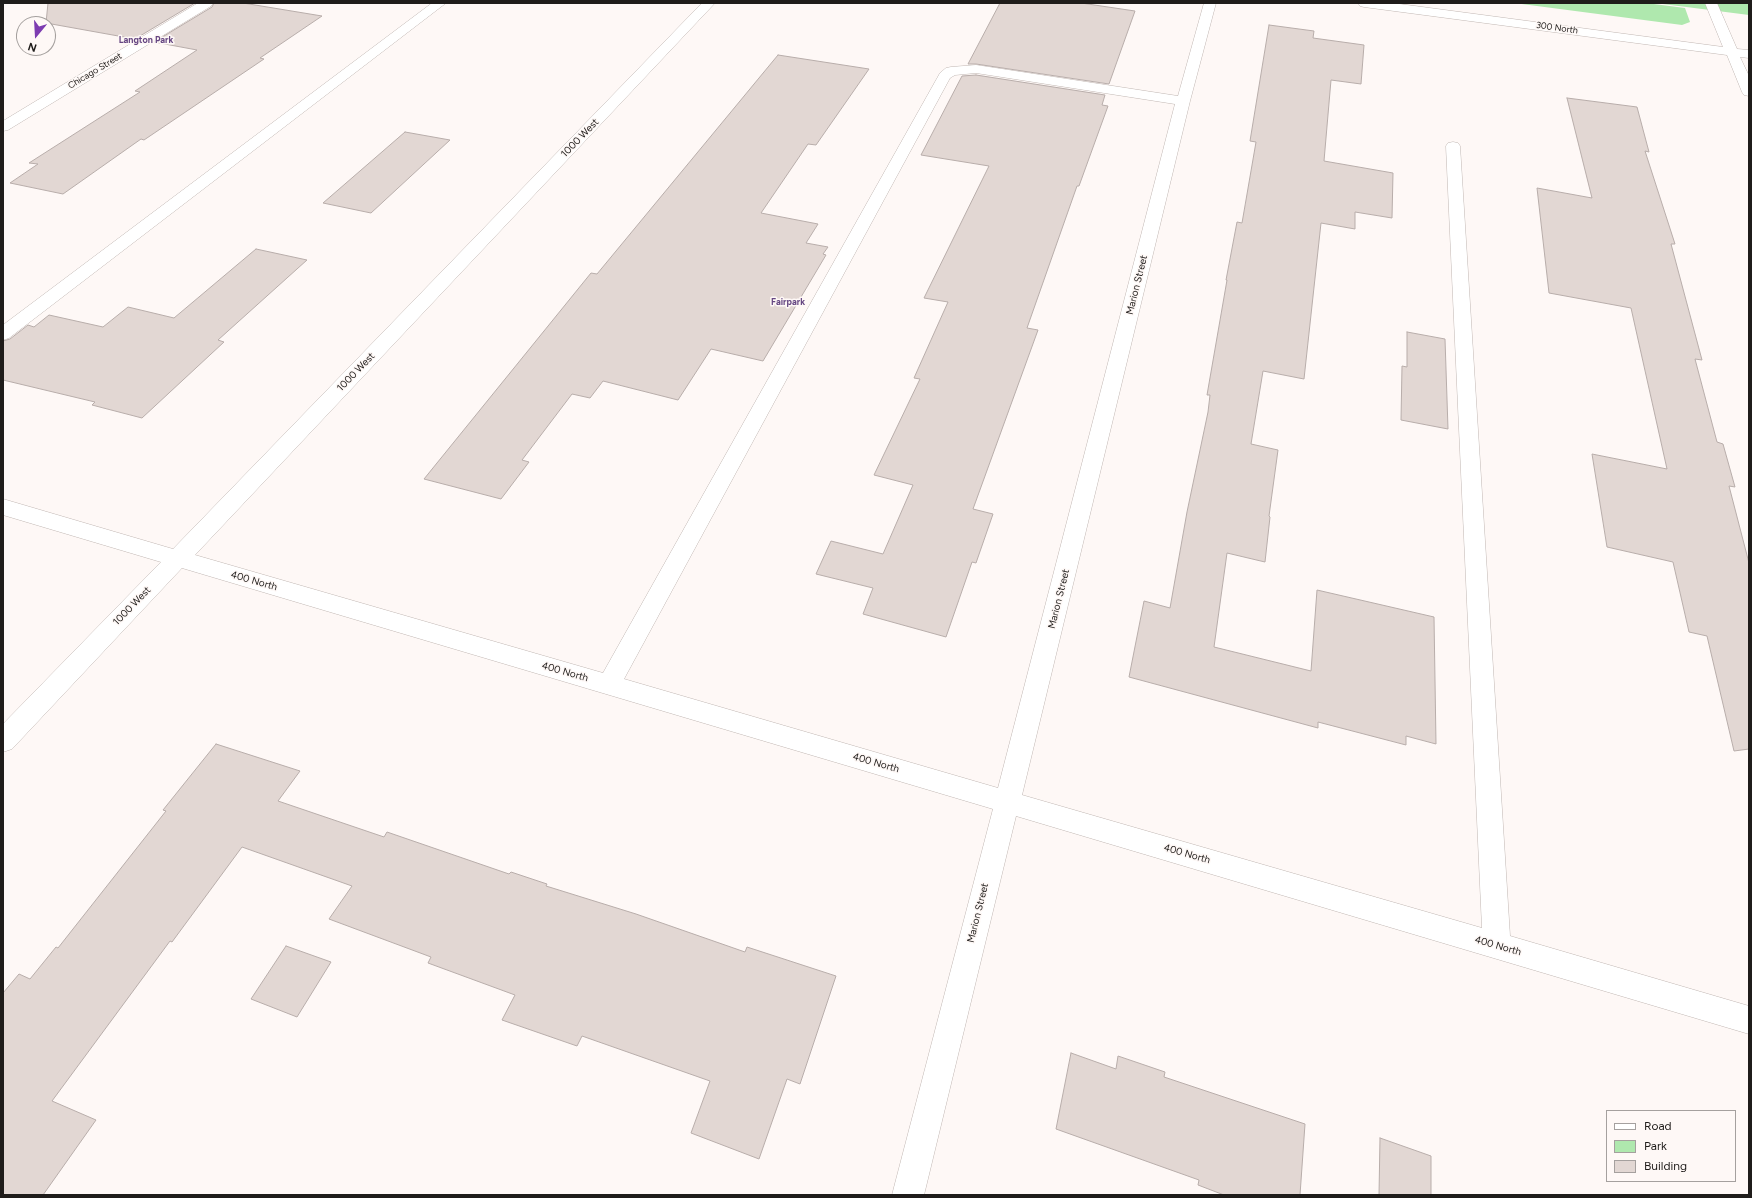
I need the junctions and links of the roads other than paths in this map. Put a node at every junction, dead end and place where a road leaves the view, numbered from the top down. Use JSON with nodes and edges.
{"nodes":[{"id":1,"x":207,"y":3,"type":"edge"},
{"id":2,"x":440,"y":3,"type":"edge"},
{"id":3,"x":709,"y":3,"type":"edge"},
{"id":4,"x":1210,"y":3,"type":"edge"},
{"id":5,"x":1364,"y":3,"type":"edge"},
{"id":6,"x":1711,"y":3,"type":"edge"},
{"id":7,"x":1732,"y":52,"type":"junction"},
{"id":8,"x":1749,"y":54,"type":"edge"},
{"id":9,"x":1749,"y":92,"type":"edge"},
{"id":10,"x":1183,"y":101,"type":"junction"},
{"id":11,"x":3,"y":127,"type":"edge"},
{"id":12,"x":1453,"y":146,"type":"dead end"},
{"id":13,"x":3,"y":334,"type":"edge"},
{"id":14,"x":3,"y":507,"type":"edge"},
{"id":15,"x":178,"y":558,"type":"junction"},
{"id":16,"x":610,"y":685,"type":"junction"},
{"id":17,"x":3,"y":742,"type":"edge"},
{"id":18,"x":1007,"y":802,"type":"junction"},
{"id":19,"x":1497,"y":945,"type":"junction"},
{"id":20,"x":1749,"y":1020,"type":"edge"},
{"id":21,"x":908,"y":1195,"type":"edge"}],
"edges":[{"from":1,"to":11,"type":"street","name":"Chicago Street"},
{"from":2,"to":13,"type":"street"},
{"from":3,"to":15,"type":"street","name":"1000 West"},
{"from":4,"to":10,"type":"street","name":"Marion Street"},
{"from":5,"to":7,"type":"street","name":"300 North"},
{"from":6,"to":7,"type":"street"},
{"from":7,"to":8,"type":"street","name":"300 North"},
{"from":7,"to":9,"type":"street"},
{"from":10,"to":16,"type":"street"},
{"from":10,"to":18,"type":"street","name":"Marion Street"},
{"from":12,"to":19,"type":"street"},
{"from":14,"to":15,"type":"street","name":"400 North"},
{"from":15,"to":16,"type":"street","name":"400 North"},
{"from":15,"to":17,"type":"street","name":"1000 West"},
{"from":16,"to":18,"type":"street","name":"400 North"},
{"from":18,"to":19,"type":"street","name":"400 North"},
{"from":18,"to":21,"type":"street","name":"Marion Street"},
{"from":19,"to":20,"type":"street","name":"400 North"}]}
